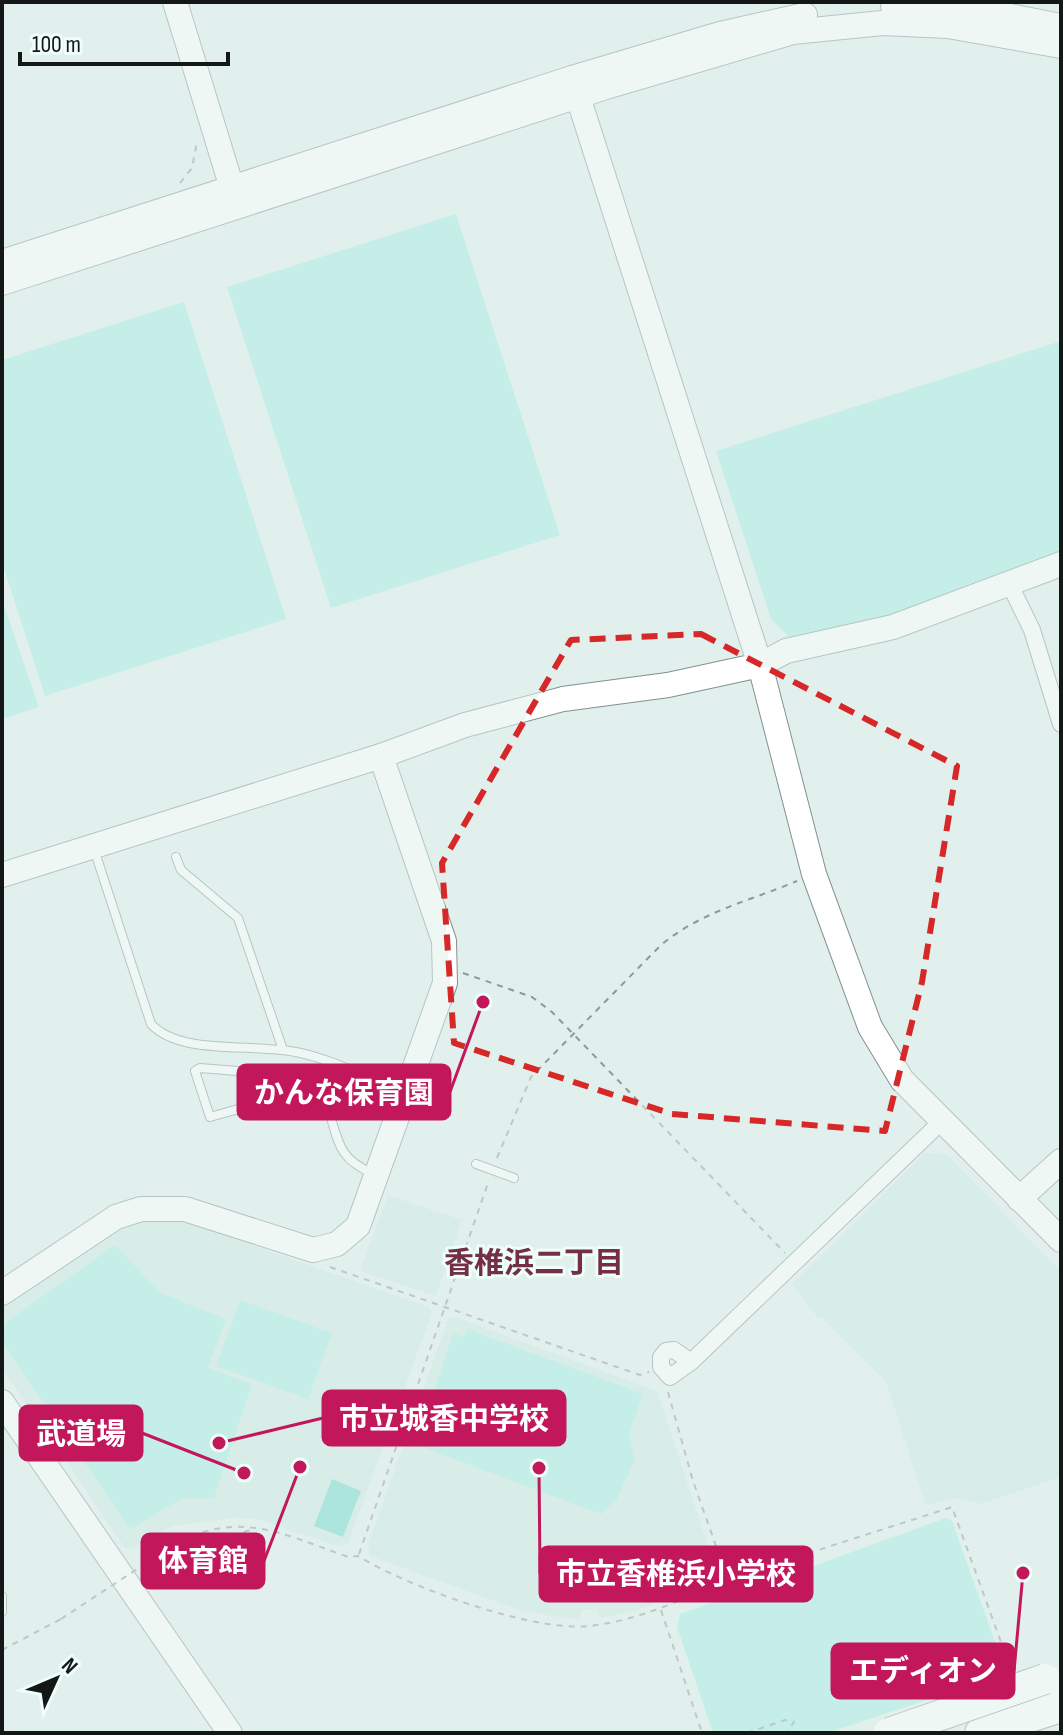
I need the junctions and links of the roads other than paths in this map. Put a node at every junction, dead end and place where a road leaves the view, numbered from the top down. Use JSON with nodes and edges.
{"nodes":[{"id":1,"x":175,"y":2,"type":"edge"},
{"id":2,"x":1061,"y":26,"type":"edge"},
{"id":3,"x":1061,"y":46,"type":"edge"},
{"id":4,"x":574,"y":87,"type":"junction"},
{"id":5,"x":235,"y":198,"type":"junction"},
{"id":6,"x":2,"y":262,"type":"edge"},
{"id":7,"x":2,"y":283,"type":"edge"},
{"id":8,"x":1061,"y":564,"type":"edge"},
{"id":9,"x":1009,"y":583,"type":"junction"},
{"id":10,"x":760,"y":665,"type":"junction"},
{"id":11,"x":1061,"y":724,"type":"edge"},
{"id":12,"x":381,"y":756,"type":"junction"},
{"id":13,"x":93,"y":846,"type":"junction"},
{"id":14,"x":176,"y":857,"type":"dead end"},
{"id":15,"x":2,"y":875,"type":"edge"},
{"id":16,"x":283,"y":1050,"type":"junction"},
{"id":17,"x":379,"y":1081,"type":"dead end"},
{"id":18,"x":401,"y":1109,"type":"junction"},
{"id":19,"x":941,"y":1122,"type":"junction"},
{"id":20,"x":1061,"y":1161,"type":"edge"},
{"id":21,"x":476,"y":1164,"type":"dead end"},
{"id":22,"x":377,"y":1175,"type":"junction"},
{"id":23,"x":514,"y":1178,"type":"dead end"},
{"id":24,"x":1019,"y":1199,"type":"junction"},
{"id":25,"x":1061,"y":1240,"type":"edge"},
{"id":26,"x":2,"y":1293,"type":"edge"},
{"id":27,"x":691,"y":1362,"type":"junction"},
{"id":28,"x":2,"y":1402,"type":"edge"},
{"id":29,"x":2,"y":1596,"type":"edge"},
{"id":30,"x":2,"y":1612,"type":"edge"},
{"id":31,"x":1057,"y":1683,"type":"edge"},
{"id":32,"x":1061,"y":1709,"type":"edge"},
{"id":33,"x":1061,"y":1727,"type":"edge"},
{"id":34,"x":230,"y":1733,"type":"edge"},
{"id":35,"x":889,"y":1733,"type":"edge"},
{"id":36,"x":922,"y":1733,"type":"edge"},
{"id":37,"x":932,"y":1733,"type":"edge"},
{"id":38,"x":980,"y":1733,"type":"edge"},
{"id":39,"x":995,"y":1733,"type":"edge"},
{"id":40,"x":1043,"y":1733,"type":"edge"}],
"edges":[{"from":1,"to":5,"type":"street"},
{"from":2,"to":4,"type":"street"},
{"from":3,"to":4,"type":"street"},
{"from":4,"to":5,"type":"street"},
{"from":4,"to":10,"type":"street"},
{"from":5,"to":6,"type":"street"},
{"from":5,"to":7,"type":"street"},
{"from":8,"to":9,"type":"street"},
{"from":9,"to":10,"type":"street"},
{"from":9,"to":11,"type":"street"},
{"from":10,"to":12,"type":"street"},
{"from":10,"to":19,"type":"street"},
{"from":12,"to":13,"type":"street"},
{"from":12,"to":18,"type":"street"},
{"from":13,"to":15,"type":"street"},
{"from":13,"to":16,"type":"lane"},
{"from":14,"to":16,"type":"lane"},
{"from":16,"to":17,"type":"lane"},
{"from":18,"to":22,"type":"street"},
{"from":18,"to":22,"type":"lane"},
{"from":19,"to":24,"type":"street"},
{"from":19,"to":27,"type":"street"},
{"from":20,"to":24,"type":"street"},
{"from":21,"to":23,"type":"lane"},
{"from":22,"to":26,"type":"street"},
{"from":24,"to":25,"type":"street"},
{"from":27,"to":27,"type":"street"},
{"from":28,"to":34,"type":"street"},
{"from":29,"to":30,"type":"lane"},
{"from":31,"to":35,"type":"highway","bridge":true},
{"from":31,"to":36,"type":"highway"},
{"from":31,"to":37,"type":"street"},
{"from":32,"to":38,"type":"highway"},
{"from":32,"to":39,"type":"street"},
{"from":33,"to":40,"type":"highway"}]}
